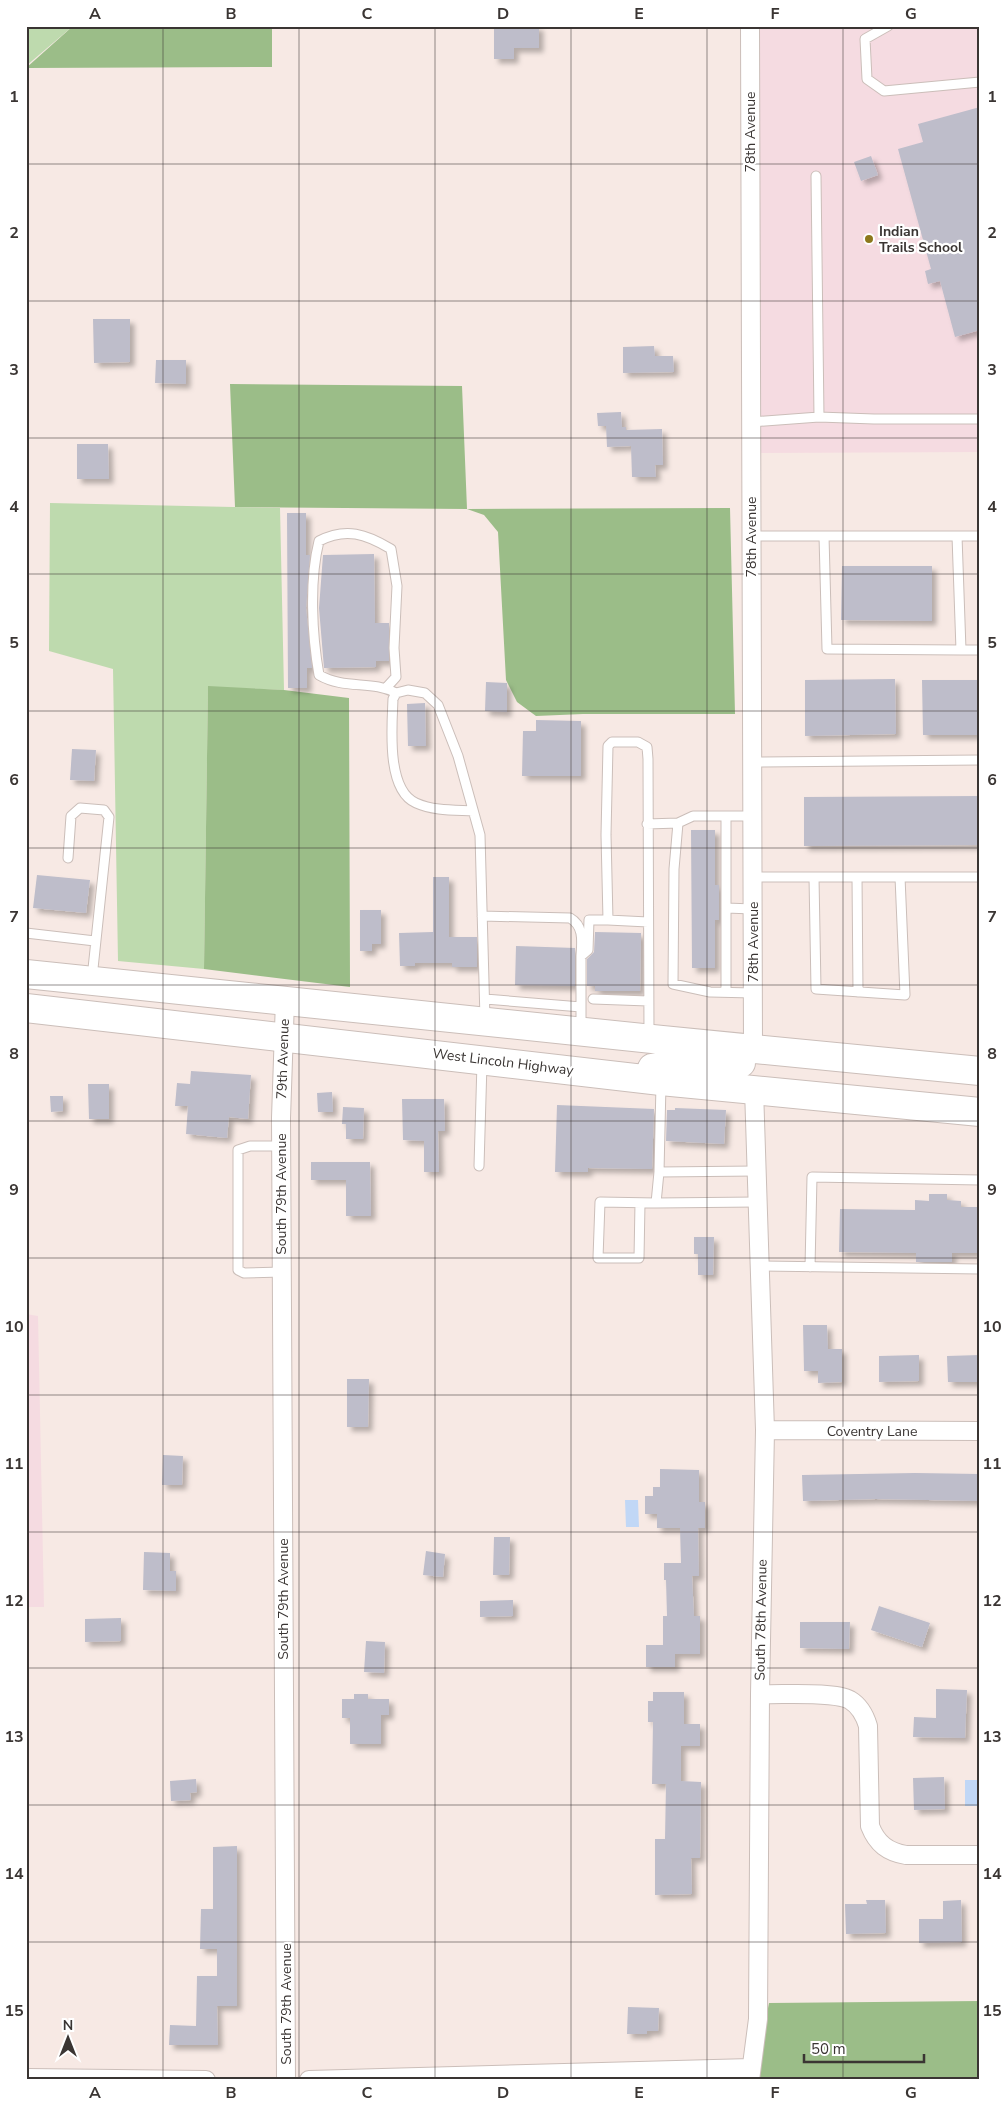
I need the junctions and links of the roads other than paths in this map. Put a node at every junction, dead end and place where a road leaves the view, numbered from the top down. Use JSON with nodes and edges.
{"nodes":[{"id":1,"x":750,"y":26,"type":"edge"},
{"id":2,"x":888,"y":26,"type":"edge"},
{"id":3,"x":980,"y":82,"type":"edge"},
{"id":4,"x":816,"y":176,"type":"dead end"},
{"id":5,"x":819,"y":417,"type":"junction"},
{"id":6,"x":980,"y":419,"type":"edge"},
{"id":7,"x":751,"y":422,"type":"junction"},
{"id":8,"x":751,"y":536,"type":"junction"},
{"id":9,"x":824,"y":536,"type":"junction"},
{"id":10,"x":957,"y":536,"type":"junction"},
{"id":11,"x":980,"y":536,"type":"edge"},
{"id":12,"x":962,"y":650,"type":"junction"},
{"id":13,"x":980,"y":650,"type":"edge"},
{"id":14,"x":386,"y":688,"type":"junction"},
{"id":15,"x":396,"y":693,"type":"junction"},
{"id":16,"x":980,"y":760,"type":"edge"},
{"id":17,"x":752,"y":762,"type":"junction"},
{"id":18,"x":473,"y":811,"type":"junction"},
{"id":19,"x":726,"y":816,"type":"junction"},
{"id":20,"x":752,"y":816,"type":"junction"},
{"id":21,"x":678,"y":822,"type":"junction"},
{"id":22,"x":647,"y":824,"type":"junction"},
{"id":23,"x":68,"y":858,"type":"dead end"},
{"id":24,"x":752,"y":877,"type":"junction"},
{"id":25,"x":814,"y":877,"type":"junction"},
{"id":26,"x":857,"y":877,"type":"junction"},
{"id":27,"x":900,"y":877,"type":"junction"},
{"id":28,"x":980,"y":877,"type":"edge"},
{"id":29,"x":726,"y":908,"type":"junction"},
{"id":30,"x":752,"y":909,"type":"junction"},
{"id":31,"x":482,"y":916,"type":"junction"},
{"id":32,"x":608,"y":920,"type":"junction"},
{"id":33,"x":648,"y":922,"type":"junction"},
{"id":34,"x":26,"y":933,"type":"edge"},
{"id":35,"x":95,"y":941,"type":"junction"},
{"id":36,"x":581,"y":956,"type":"junction"},
{"id":37,"x":26,"y":974,"type":"edge"},
{"id":38,"x":91,"y":980,"type":"junction"},
{"id":39,"x":726,"y":992,"type":"junction"},
{"id":40,"x":858,"y":992,"type":"junction"},
{"id":41,"x":753,"y":993,"type":"junction"},
{"id":42,"x":593,"y":999,"type":"dead end"},
{"id":43,"x":285,"y":1000,"type":"junction"},
{"id":44,"x":648,"y":1001,"type":"junction"},
{"id":45,"x":26,"y":1008,"type":"edge"},
{"id":46,"x":485,"y":1010,"type":"junction"},
{"id":47,"x":581,"y":1019,"type":"junction"},
{"id":48,"x":283,"y":1037,"type":"junction"},
{"id":49,"x":649,"y":1039,"type":"junction"},
{"id":50,"x":753,"y":1048,"type":"junction"},
{"id":51,"x":482,"y":1060,"type":"junction"},
{"id":52,"x":980,"y":1071,"type":"edge"},
{"id":53,"x":601,"y":1074,"type":"junction"},
{"id":54,"x":661,"y":1081,"type":"junction"},
{"id":55,"x":754,"y":1089,"type":"junction"},
{"id":56,"x":980,"y":1112,"type":"edge"},
{"id":57,"x":280,"y":1118,"type":"joint"},
{"id":58,"x":281,"y":1146,"type":"junction"},
{"id":59,"x":479,"y":1166,"type":"dead end"},
{"id":60,"x":756,"y":1166,"type":"junction"},
{"id":61,"x":659,"y":1172,"type":"junction"},
{"id":62,"x":980,"y":1180,"type":"edge"},
{"id":63,"x":757,"y":1202,"type":"junction"},
{"id":64,"x":640,"y":1203,"type":"junction"},
{"id":65,"x":656,"y":1203,"type":"junction"},
{"id":66,"x":760,"y":1266,"type":"junction"},
{"id":67,"x":810,"y":1267,"type":"junction"},
{"id":68,"x":980,"y":1269,"type":"edge"},
{"id":69,"x":282,"y":1272,"type":"junction"},
{"id":70,"x":765,"y":1430,"type":"junction"},
{"id":71,"x":980,"y":1431,"type":"edge"},
{"id":72,"x":760,"y":1694,"type":"junction"},
{"id":73,"x":980,"y":1855,"type":"edge"},
{"id":74,"x":750,"y":2074,"type":"edge"},
{"id":75,"x":26,"y":2078,"type":"edge"},
{"id":76,"x":206,"y":2080,"type":"edge"},
{"id":77,"x":286,"y":2080,"type":"edge"},
{"id":78,"x":309,"y":2080,"type":"edge"}],
"edges":[{"from":1,"to":7,"type":"street","name":"78th Avenue"},
{"from":2,"to":3,"type":"lane"},
{"from":4,"to":5,"type":"lane"},
{"from":5,"to":6,"type":"lane"},
{"from":5,"to":7,"type":"lane"},
{"from":7,"to":8,"type":"street","name":"78th Avenue"},
{"from":8,"to":9,"type":"lane"},
{"from":8,"to":17,"type":"street","name":"78th Avenue"},
{"from":9,"to":10,"type":"lane"},
{"from":9,"to":12,"type":"lane"},
{"from":10,"to":11,"type":"lane"},
{"from":10,"to":12,"type":"lane"},
{"from":12,"to":13,"type":"lane"},
{"from":14,"to":14,"type":"lane"},
{"from":14,"to":15,"type":"lane"},
{"from":15,"to":18,"type":"lane"},
{"from":15,"to":18,"type":"lane"},
{"from":16,"to":17,"type":"lane"},
{"from":17,"to":20,"type":"street","name":"78th Avenue"},
{"from":18,"to":31,"type":"lane"},
{"from":19,"to":20,"type":"lane"},
{"from":19,"to":21,"type":"lane"},
{"from":19,"to":29,"type":"lane"},
{"from":20,"to":24,"type":"street","name":"78th Avenue"},
{"from":21,"to":22,"type":"lane"},
{"from":21,"to":39,"type":"lane"},
{"from":22,"to":32,"type":"lane"},
{"from":22,"to":33,"type":"lane"},
{"from":23,"to":35,"type":"lane"},
{"from":24,"to":25,"type":"lane"},
{"from":24,"to":30,"type":"street","name":"78th Avenue"},
{"from":25,"to":26,"type":"lane"},
{"from":25,"to":40,"type":"lane"},
{"from":26,"to":27,"type":"lane"},
{"from":26,"to":40,"type":"lane"},
{"from":27,"to":28,"type":"lane"},
{"from":27,"to":40,"type":"lane"},
{"from":29,"to":30,"type":"lane"},
{"from":29,"to":39,"type":"lane"},
{"from":30,"to":41,"type":"street","name":"78th Avenue"},
{"from":31,"to":36,"type":"lane"},
{"from":31,"to":46,"type":"lane"},
{"from":32,"to":33,"type":"lane"},
{"from":32,"to":36,"type":"lane"},
{"from":33,"to":44,"type":"lane"},
{"from":34,"to":35,"type":"lane"},
{"from":35,"to":38,"type":"lane"},
{"from":36,"to":47,"type":"lane"},
{"from":37,"to":38,"type":"main road"},
{"from":38,"to":43,"type":"main road"},
{"from":39,"to":41,"type":"lane"},
{"from":41,"to":50,"type":"street","name":"78th Avenue"},
{"from":42,"to":44,"type":"lane"},
{"from":43,"to":46,"type":"main road"},
{"from":43,"to":48,"type":"street","name":"79th Avenue"},
{"from":44,"to":49,"type":"lane"},
{"from":45,"to":48,"type":"main road","name":"West Lincoln Highway"},
{"from":46,"to":47,"type":"main road"},
{"from":47,"to":49,"type":"main road"},
{"from":48,"to":51,"type":"main road","name":"West Lincoln Highway"},
{"from":48,"to":57,"type":"street","name":"79th Avenue"},
{"from":49,"to":50,"type":"main road"},
{"from":50,"to":52,"type":"main road"},
{"from":50,"to":53,"type":"main road"},
{"from":51,"to":53,"type":"main road","name":"West Lincoln Highway"},
{"from":51,"to":59,"type":"lane"},
{"from":53,"to":54,"type":"main road","name":"West Lincoln Highway"},
{"from":54,"to":55,"type":"main road","name":"West Lincoln Highway"},
{"from":54,"to":61,"type":"lane"},
{"from":55,"to":56,"type":"main road","name":"West Lincoln Highway"},
{"from":55,"to":60,"type":"street"},
{"from":57,"to":58,"type":"street","name":"South 79th Avenue"},
{"from":58,"to":69,"type":"street","name":"South 79th Avenue"},
{"from":58,"to":69,"type":"lane"},
{"from":60,"to":61,"type":"lane"},
{"from":60,"to":63,"type":"street","name":"South 78th Avenue"},
{"from":61,"to":65,"type":"lane"},
{"from":62,"to":67,"type":"lane"},
{"from":63,"to":65,"type":"lane"},
{"from":63,"to":66,"type":"street","name":"South 78th Avenue"},
{"from":64,"to":64,"type":"lane"},
{"from":64,"to":65,"type":"lane"},
{"from":66,"to":67,"type":"lane"},
{"from":66,"to":70,"type":"street","name":"South 78th Avenue"},
{"from":67,"to":68,"type":"lane"},
{"from":69,"to":77,"type":"street","name":"South 79th Avenue"},
{"from":70,"to":71,"type":"street","name":"Coventry Lane"},
{"from":70,"to":72,"type":"street","name":"South 78th Avenue"},
{"from":72,"to":73,"type":"street"},
{"from":72,"to":74,"type":"street","name":"South 78th Avenue"},
{"from":74,"to":78,"type":"street"},
{"from":75,"to":76,"type":"street"}]}
